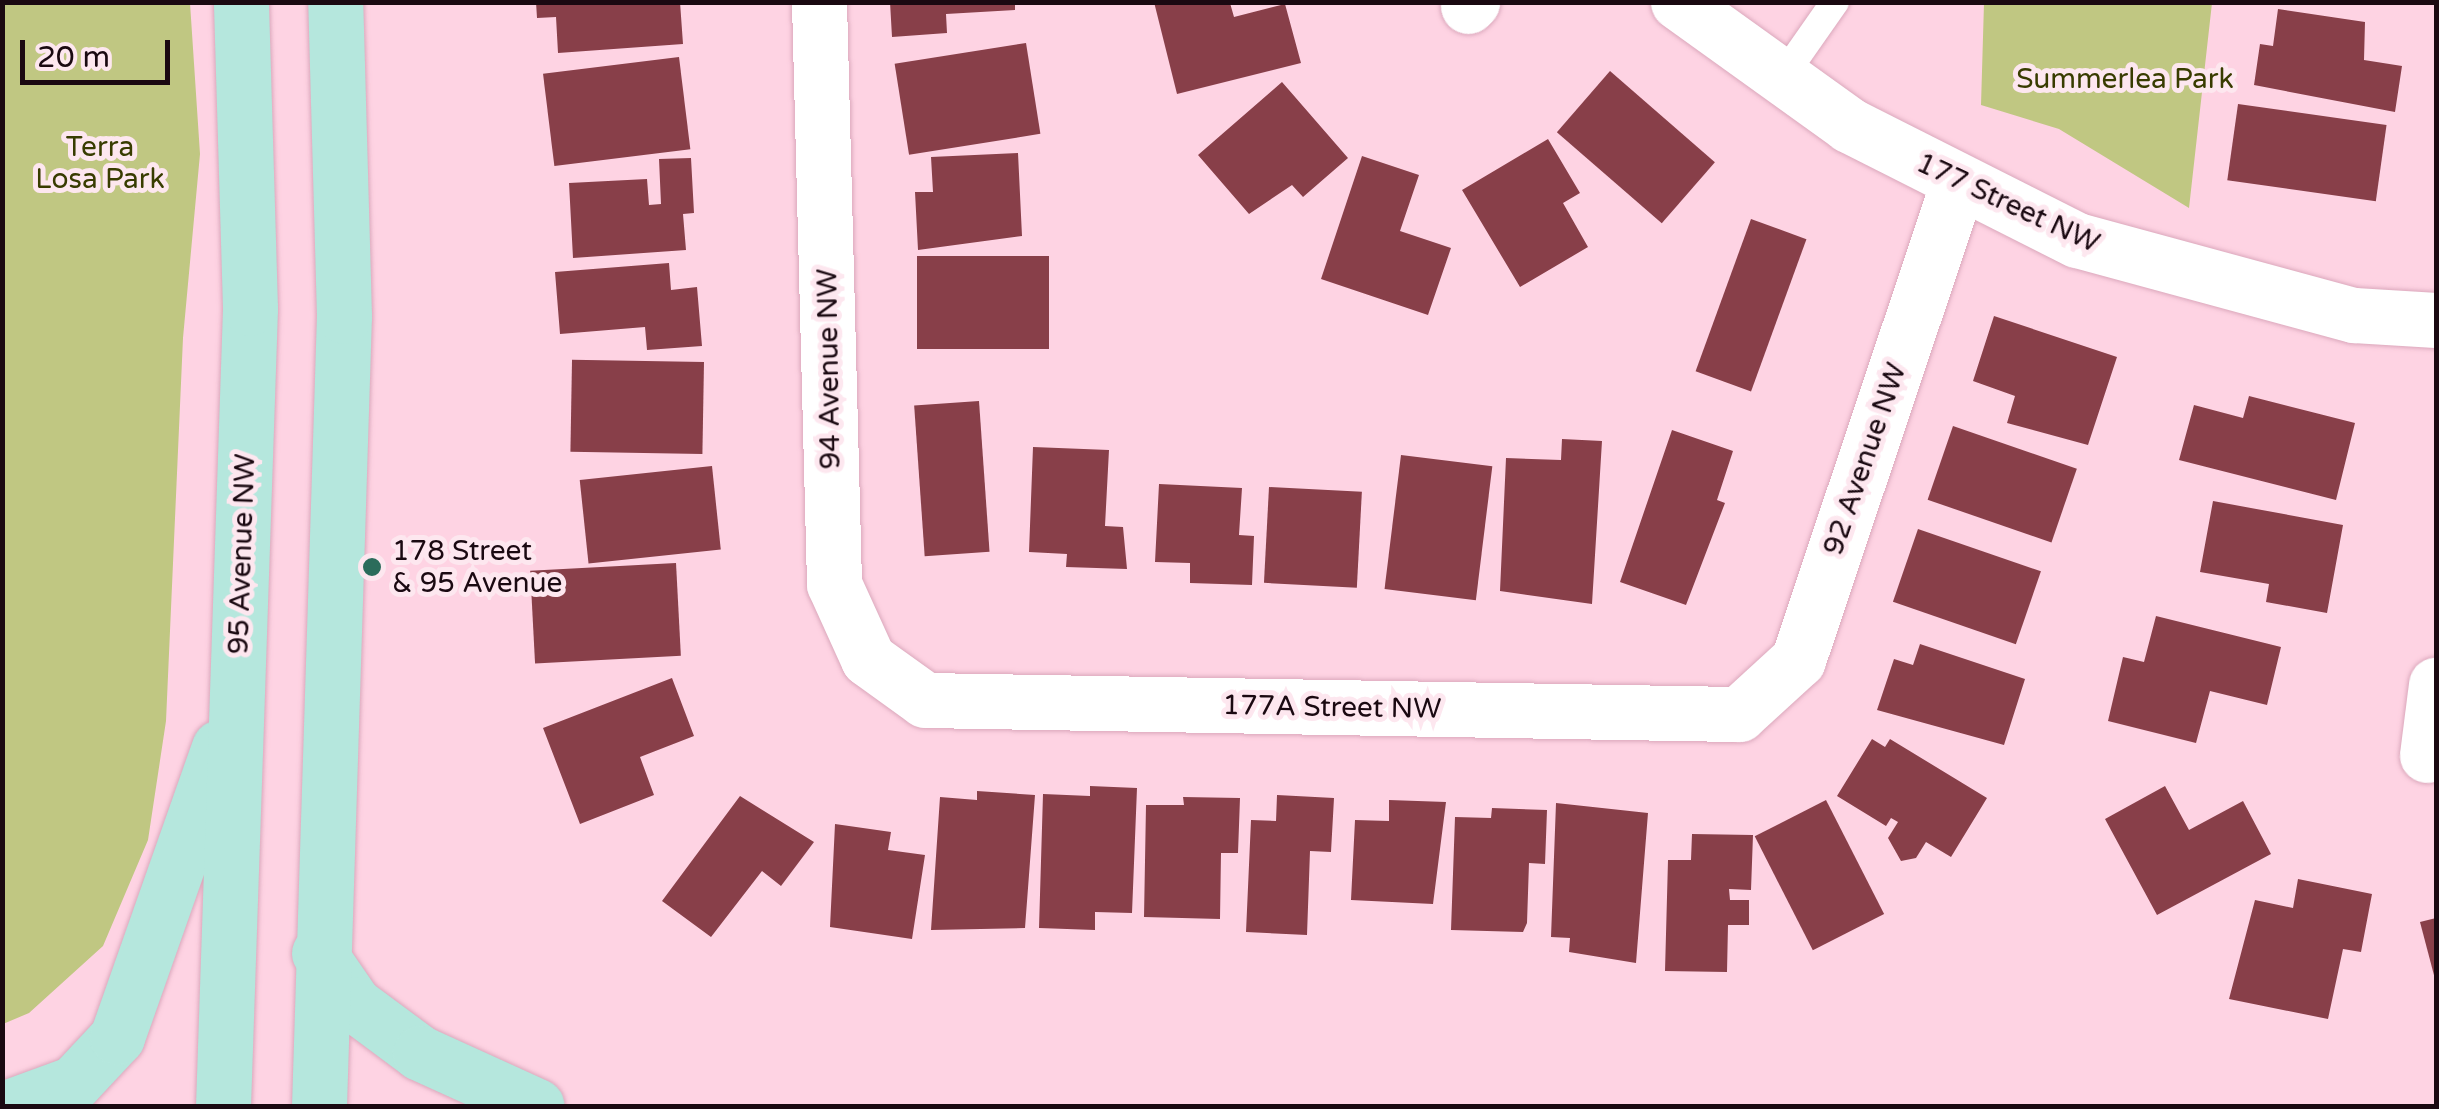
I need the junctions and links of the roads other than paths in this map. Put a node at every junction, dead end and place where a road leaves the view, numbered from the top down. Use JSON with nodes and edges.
{"nodes":[{"id":1,"x":241,"y":2,"type":"edge"},
{"id":2,"x":335,"y":2,"type":"edge"},
{"id":3,"x":819,"y":2,"type":"edge"},
{"id":4,"x":1678,"y":2,"type":"edge"},
{"id":5,"x":1835,"y":2,"type":"edge"},
{"id":6,"x":1782,"y":79,"type":"junction"},
{"id":7,"x":1958,"y":183,"type":"junction"},
{"id":8,"x":2436,"y":320,"type":"edge"},
{"id":9,"x":2436,"y":685,"type":"edge"},
{"id":10,"x":237,"y":697,"type":"junction"},
{"id":11,"x":925,"y":700,"type":"joint"},
{"id":12,"x":1739,"y":714,"type":"joint"},
{"id":13,"x":2427,"y":755,"type":"dead end"},
{"id":14,"x":318,"y":953,"type":"junction"},
{"id":15,"x":11,"y":1106,"type":"edge"},
{"id":16,"x":223,"y":1106,"type":"edge"},
{"id":17,"x":318,"y":1106,"type":"edge"},
{"id":18,"x":537,"y":1106,"type":"edge"}],
"edges":[{"from":1,"to":10,"type":"main road","name":"95 Avenue NW"},
{"from":2,"to":14,"type":"main road"},
{"from":3,"to":11,"type":"street","name":"94 Avenue NW"},
{"from":4,"to":6,"type":"street","name":"177 Street NW"},
{"from":5,"to":6,"type":"lane"},
{"from":6,"to":7,"type":"street","name":"177 Street NW"},
{"from":7,"to":8,"type":"street","name":"177 Street NW"},
{"from":7,"to":12,"type":"street","name":"92 Avenue NW"},
{"from":9,"to":13,"type":"street"},
{"from":10,"to":15,"type":"main road"},
{"from":10,"to":16,"type":"main road","name":"95 Avenue NW"},
{"from":11,"to":12,"type":"street","name":"177A Street NW"},
{"from":14,"to":17,"type":"main road"},
{"from":14,"to":18,"type":"main road"}]}
